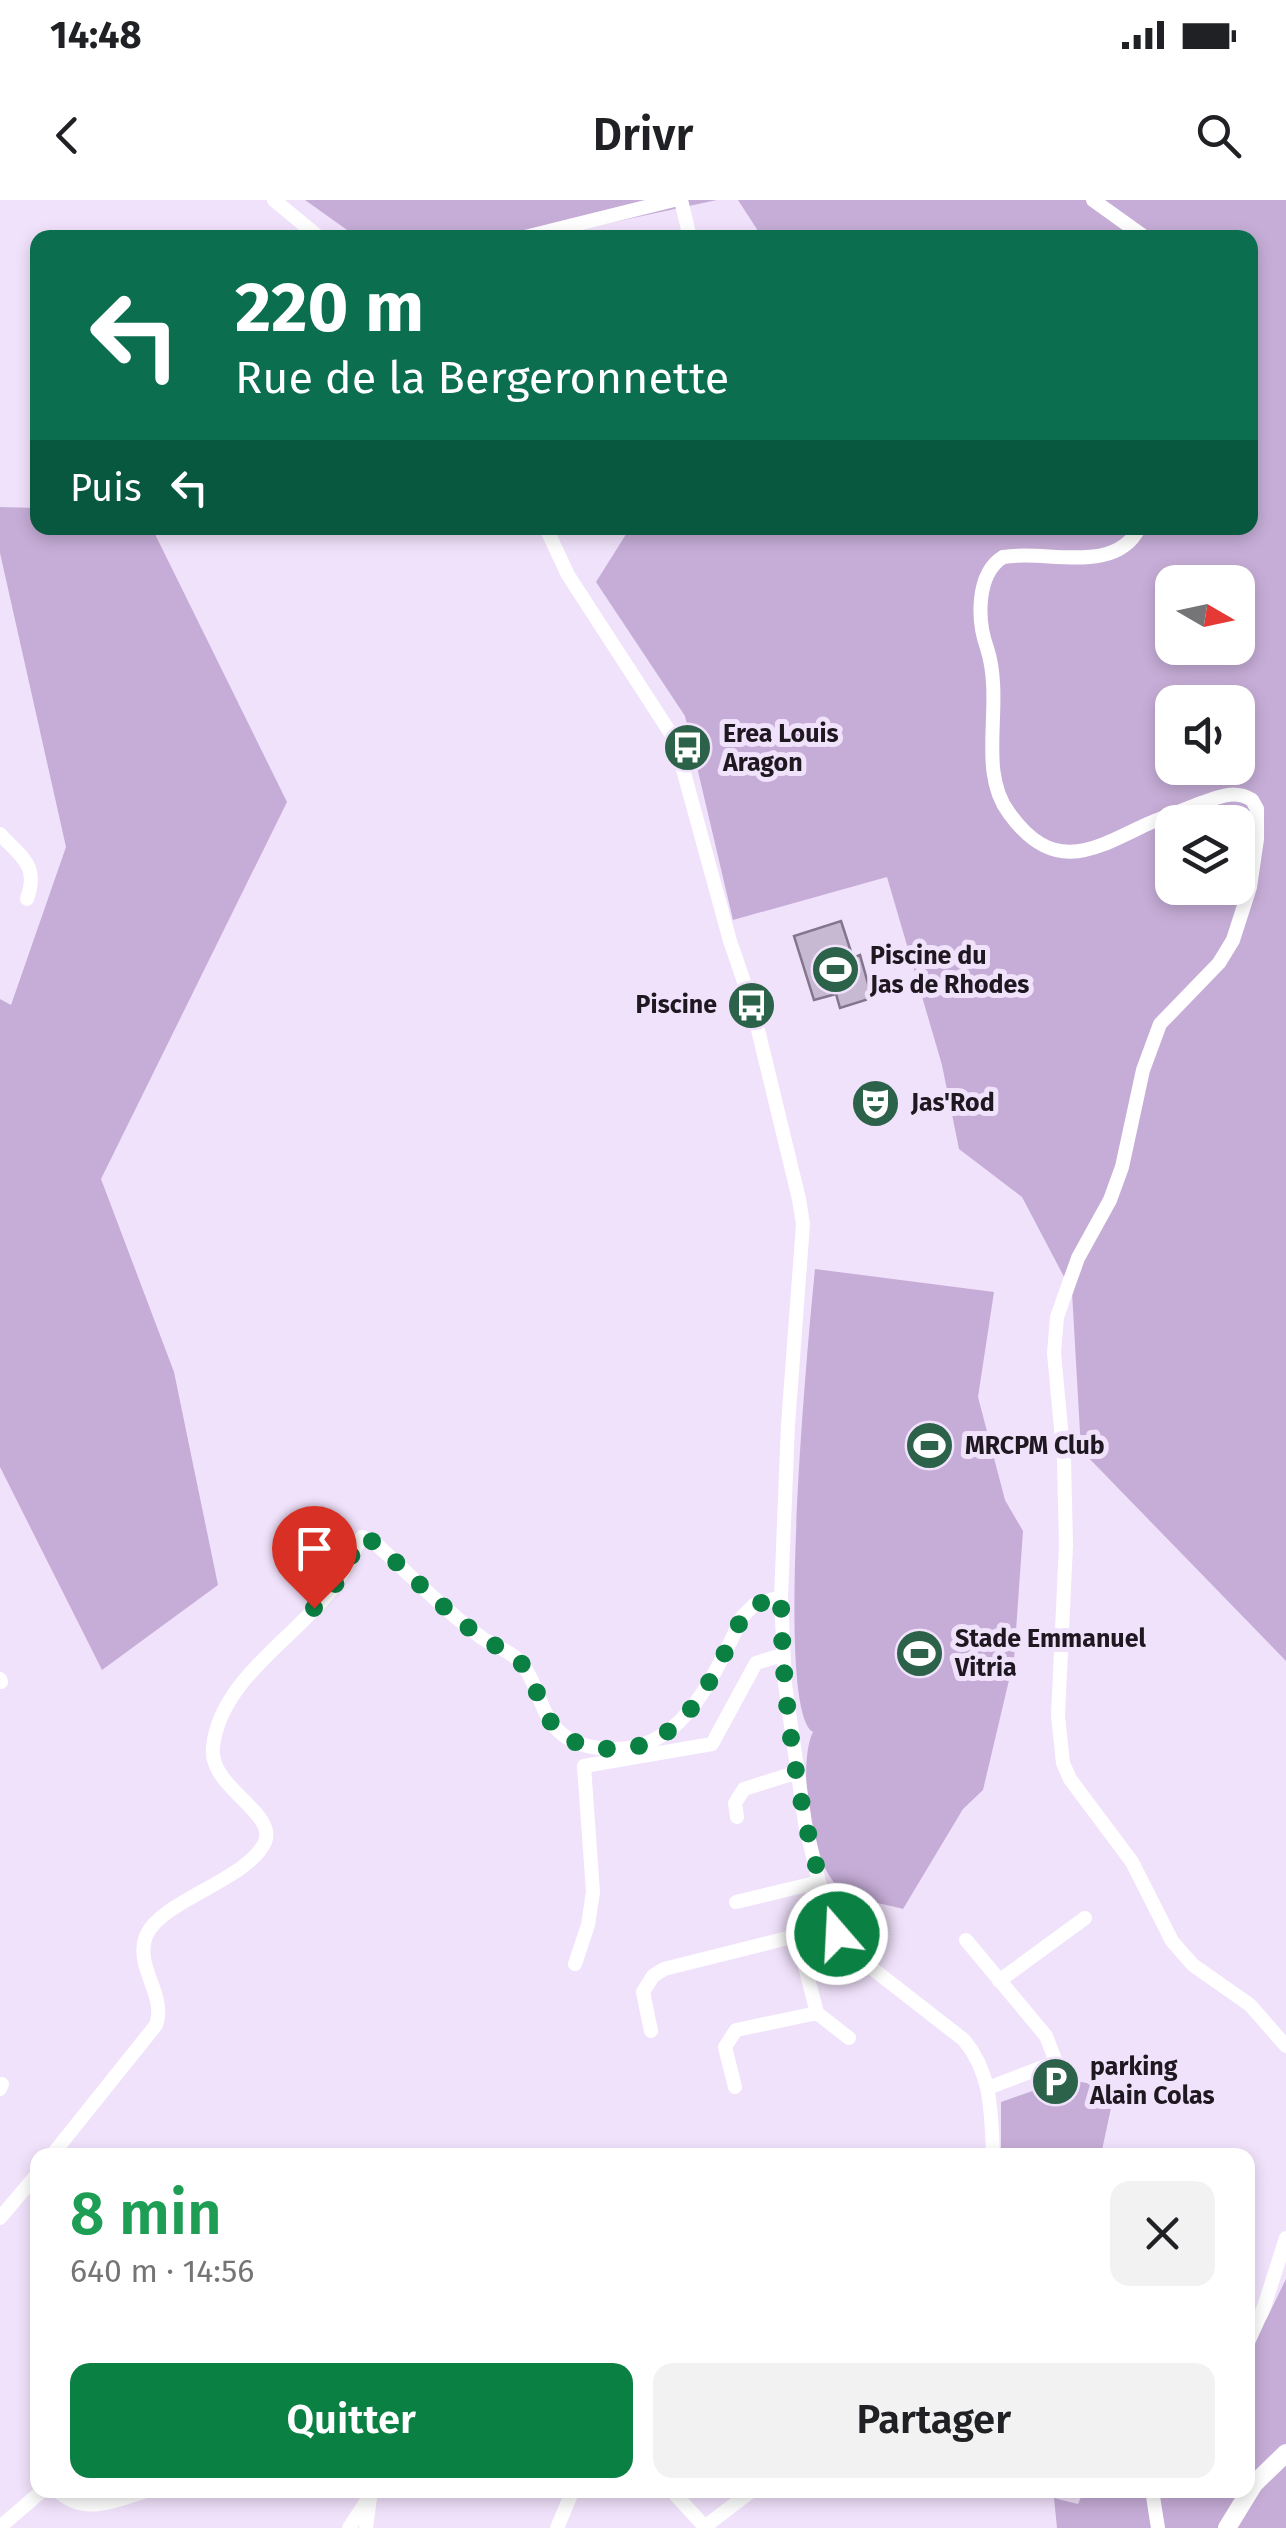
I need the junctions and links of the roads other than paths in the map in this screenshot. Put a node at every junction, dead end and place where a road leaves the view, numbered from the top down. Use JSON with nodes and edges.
{"nodes":[{"id":1,"x":274,"y":200,"type":"edge"},
{"id":2,"x":677,"y":200,"type":"edge"},
{"id":3,"x":1094,"y":200,"type":"edge"},
{"id":4,"x":310,"y":230,"type":"edge"},
{"id":5,"x":554,"y":230,"type":"edge"},
{"id":6,"x":687,"y":230,"type":"edge"},
{"id":7,"x":1135,"y":230,"type":"edge"},
{"id":8,"x":549,"y":535,"type":"edge"},
{"id":9,"x":1136,"y":535,"type":"edge"},
{"id":10,"x":0,"y":834,"type":"edge"},
{"id":11,"x":27,"y":899,"type":"dead end"},
{"id":12,"x":781,"y":1597,"type":"junction"},
{"id":13,"x":782,"y":1655,"type":"junction"},
{"id":14,"x":798,"y":1772,"type":"junction"},
{"id":15,"x":737,"y":1817,"type":"dead end"},
{"id":16,"x":819,"y":1882,"type":"junction"},
{"id":17,"x":736,"y":1902,"type":"dead end"},
{"id":18,"x":1085,"y":1918,"type":"dead end"},
{"id":19,"x":837,"y":1934,"type":"junction"},
{"id":20,"x":966,"y":1940,"type":"dead end"},
{"id":21,"x":809,"y":1943,"type":"junction"},
{"id":22,"x":575,"y":1964,"type":"dead end"},
{"id":23,"x":999,"y":1981,"type":"junction"},
{"id":24,"x":817,"y":2013,"type":"junction"},
{"id":25,"x":651,"y":2031,"type":"dead end"},
{"id":26,"x":849,"y":2038,"type":"dead end"},
{"id":27,"x":1286,"y":2046,"type":"edge"},
{"id":28,"x":735,"y":2088,"type":"dead end"},
{"id":29,"x":988,"y":2088,"type":"junction"},
{"id":30,"x":58,"y":2148,"type":"edge"},
{"id":31,"x":992,"y":2148,"type":"edge"},
{"id":32,"x":30,"y":2183,"type":"edge"},
{"id":33,"x":0,"y":2218,"type":"edge"},
{"id":34,"x":1286,"y":2238,"type":"edge"},
{"id":35,"x":1255,"y":2327,"type":"edge"},
{"id":36,"x":1286,"y":2453,"type":"edge"},
{"id":37,"x":1255,"y":2483,"type":"edge"},
{"id":38,"x":34,"y":2498,"type":"edge"},
{"id":39,"x":69,"y":2498,"type":"edge"},
{"id":40,"x":121,"y":2498,"type":"edge"},
{"id":41,"x":367,"y":2498,"type":"edge"},
{"id":42,"x":369,"y":2498,"type":"edge"},
{"id":43,"x":569,"y":2498,"type":"edge"},
{"id":44,"x":677,"y":2498,"type":"edge"},
{"id":45,"x":742,"y":2498,"type":"edge"},
{"id":46,"x":1153,"y":2498,"type":"edge"},
{"id":47,"x":1245,"y":2498,"type":"edge"},
{"id":48,"x":1248,"y":2498,"type":"edge"},
{"id":49,"x":0,"y":2527,"type":"edge"},
{"id":50,"x":704,"y":2527,"type":"edge"},
{"id":51,"x":348,"y":2528,"type":"edge"},
{"id":52,"x":366,"y":2528,"type":"edge"},
{"id":53,"x":557,"y":2528,"type":"edge"},
{"id":54,"x":1158,"y":2528,"type":"edge"},
{"id":55,"x":1227,"y":2528,"type":"edge"},
{"id":56,"x":1236,"y":2528,"type":"edge"}],
"edges":[{"from":1,"to":4,"type":"street"},
{"from":2,"to":5,"type":"street"},
{"from":2,"to":6,"type":"street"},
{"from":3,"to":7,"type":"street"},
{"from":8,"to":12,"type":"street"},
{"from":9,"to":27,"type":"street"},
{"from":10,"to":11,"type":"street"},
{"from":12,"to":13,"type":"street"},
{"from":12,"to":30,"type":"street"},
{"from":13,"to":14,"type":"street"},
{"from":13,"to":22,"type":"street"},
{"from":14,"to":15,"type":"street"},
{"from":14,"to":16,"type":"street"},
{"from":16,"to":17,"type":"street"},
{"from":16,"to":19,"type":"street"},
{"from":18,"to":23,"type":"street"},
{"from":19,"to":21,"type":"street"},
{"from":19,"to":29,"type":"street"},
{"from":20,"to":23,"type":"street"},
{"from":21,"to":24,"type":"street"},
{"from":21,"to":25,"type":"street"},
{"from":23,"to":29,"type":"street"},
{"from":24,"to":26,"type":"street"},
{"from":24,"to":28,"type":"street"},
{"from":29,"to":31,"type":"street"},
{"from":32,"to":33,"type":"street"},
{"from":34,"to":35,"type":"street"},
{"from":36,"to":37,"type":"main road"},
{"from":38,"to":49,"type":"street"},
{"from":39,"to":40,"type":"street"},
{"from":41,"to":51,"type":"street"},
{"from":42,"to":52,"type":"street"},
{"from":43,"to":53,"type":"street"},
{"from":44,"to":50,"type":"street"},
{"from":45,"to":50,"type":"street"},
{"from":46,"to":54,"type":"street"},
{"from":47,"to":55,"type":"main road"},
{"from":48,"to":56,"type":"main road"}]}
